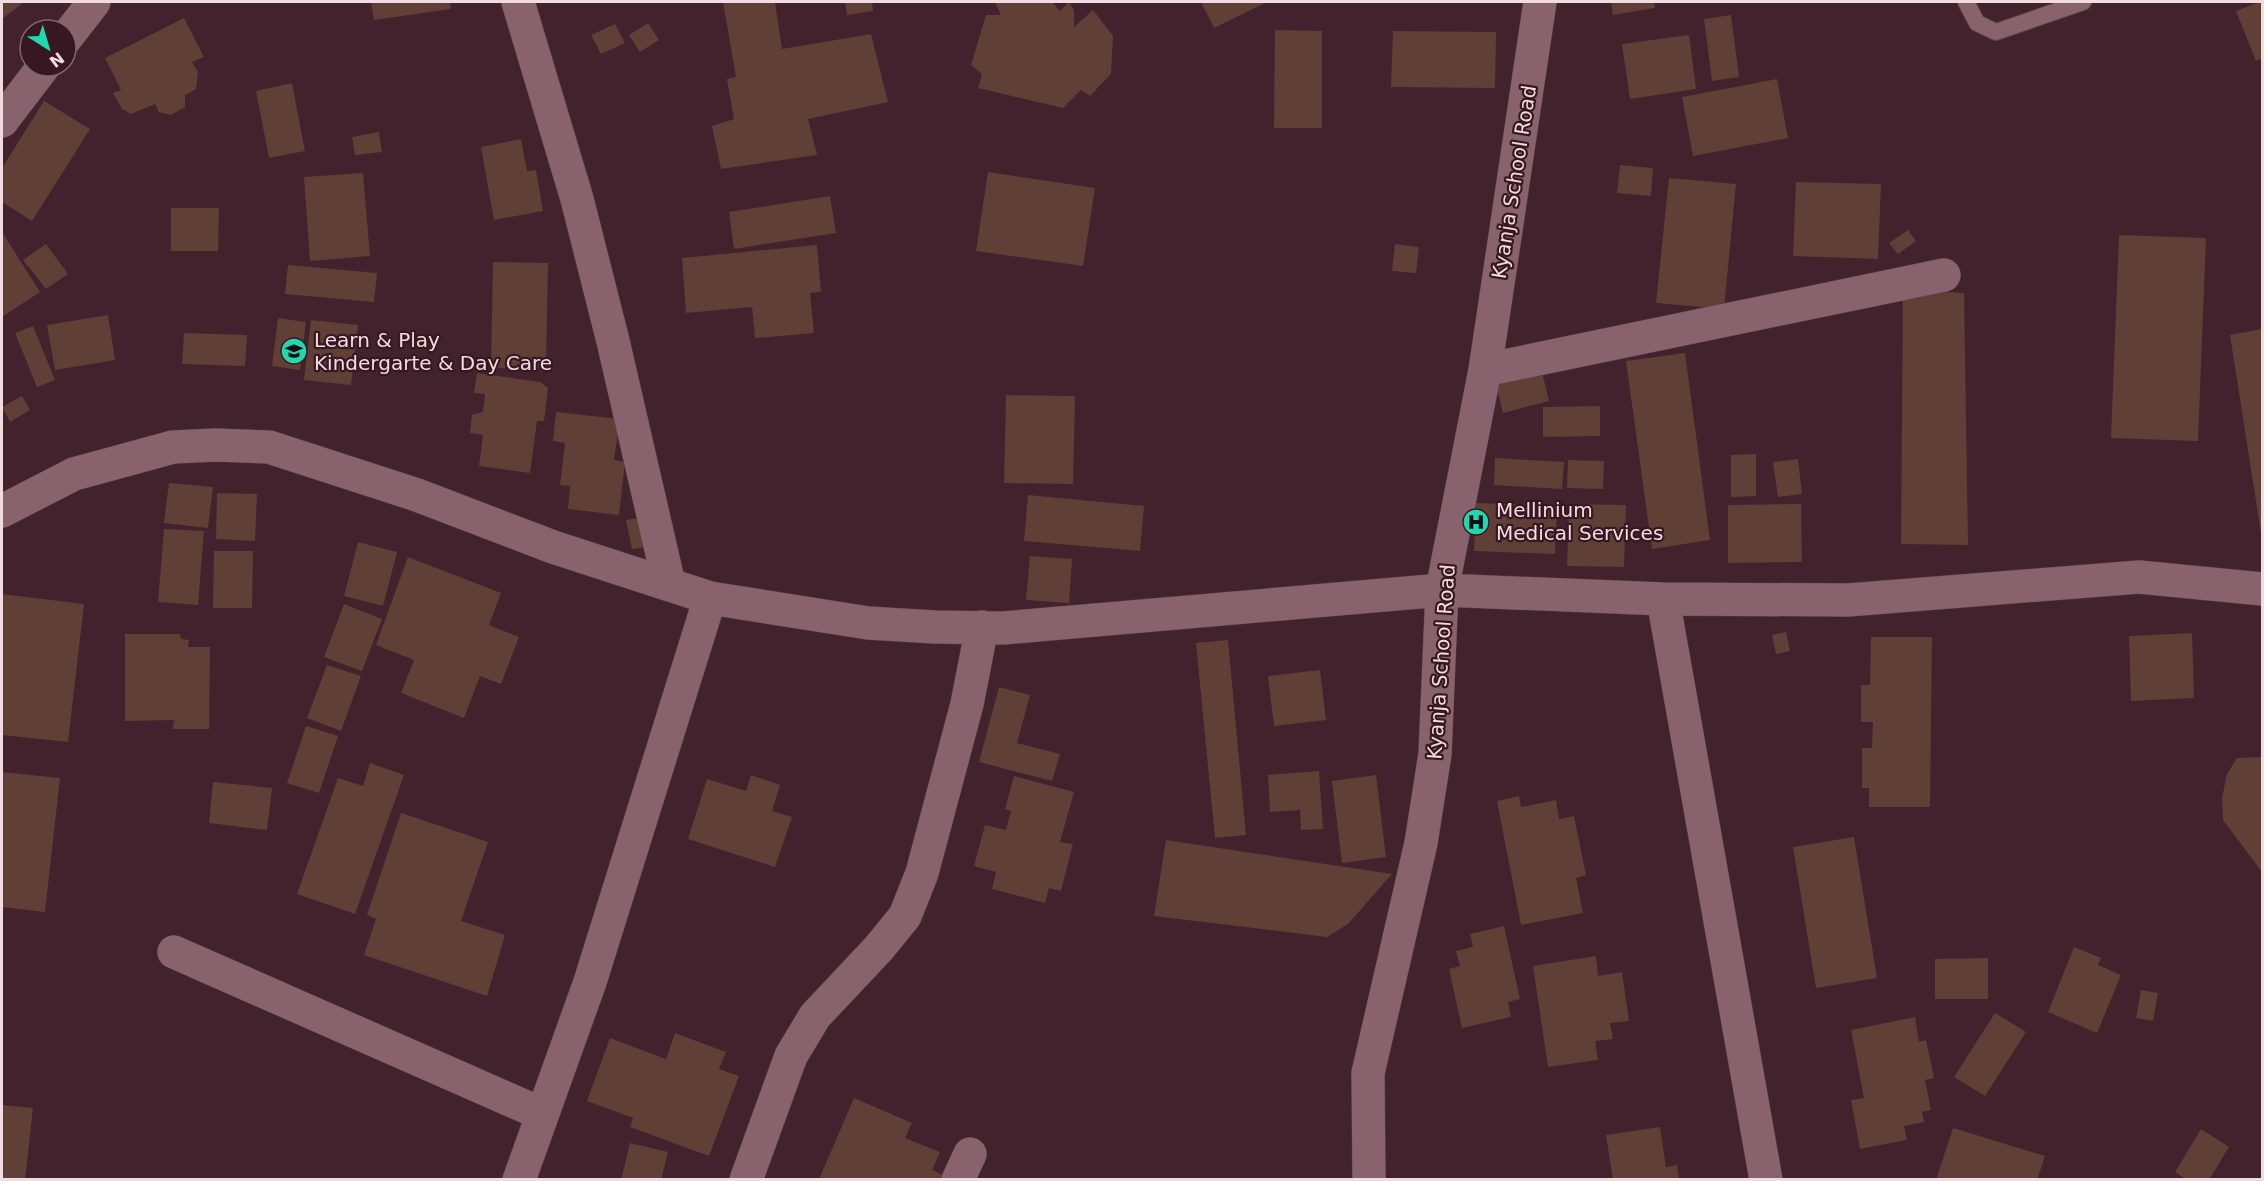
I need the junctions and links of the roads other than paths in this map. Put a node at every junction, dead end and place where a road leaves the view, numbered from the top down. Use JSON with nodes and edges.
{"nodes":[{"id":1,"x":94,"y":2,"type":"edge"},
{"id":2,"x":518,"y":2,"type":"edge"},
{"id":3,"x":1540,"y":2,"type":"edge"},
{"id":4,"x":1966,"y":2,"type":"edge"},
{"id":5,"x":2083,"y":2,"type":"edge"},
{"id":6,"x":78,"y":23,"type":"edge"},
{"id":7,"x":35,"y":78,"type":"edge"},
{"id":8,"x":2,"y":121,"type":"edge"},
{"id":9,"x":1944,"y":275,"type":"dead end"},
{"id":10,"x":1485,"y":370,"type":"junction"},
{"id":11,"x":2,"y":511,"type":"edge"},
{"id":12,"x":669,"y":584,"type":"junction"},
{"id":13,"x":2262,"y":589,"type":"edge"},
{"id":14,"x":1442,"y":590,"type":"junction"},
{"id":15,"x":710,"y":598,"type":"junction"},
{"id":16,"x":1663,"y":599,"type":"junction"},
{"id":17,"x":982,"y":627,"type":"junction"},
{"id":18,"x":174,"y":952,"type":"dead end"},
{"id":19,"x":542,"y":1114,"type":"junction"},
{"id":20,"x":519,"y":1179,"type":"edge"},
{"id":21,"x":746,"y":1179,"type":"edge"},
{"id":22,"x":1369,"y":1179,"type":"edge"},
{"id":23,"x":1766,"y":1179,"type":"edge"}],
"edges":[{"from":1,"to":6,"type":"street"},
{"from":2,"to":12,"type":"street"},
{"from":3,"to":10,"type":"street","name":"Kyanja School Road"},
{"from":4,"to":5,"type":"lane"},
{"from":7,"to":8,"type":"street"},
{"from":9,"to":10,"type":"street"},
{"from":10,"to":14,"type":"street","name":"Kyanja School Road"},
{"from":11,"to":12,"type":"street"},
{"from":12,"to":15,"type":"street"},
{"from":13,"to":16,"type":"street"},
{"from":14,"to":16,"type":"street"},
{"from":14,"to":17,"type":"street"},
{"from":14,"to":22,"type":"street","name":"Kyanja School Road"},
{"from":15,"to":17,"type":"street"},
{"from":15,"to":19,"type":"street"},
{"from":16,"to":23,"type":"street"},
{"from":17,"to":21,"type":"street"},
{"from":18,"to":19,"type":"street"},
{"from":19,"to":20,"type":"street"}]}
